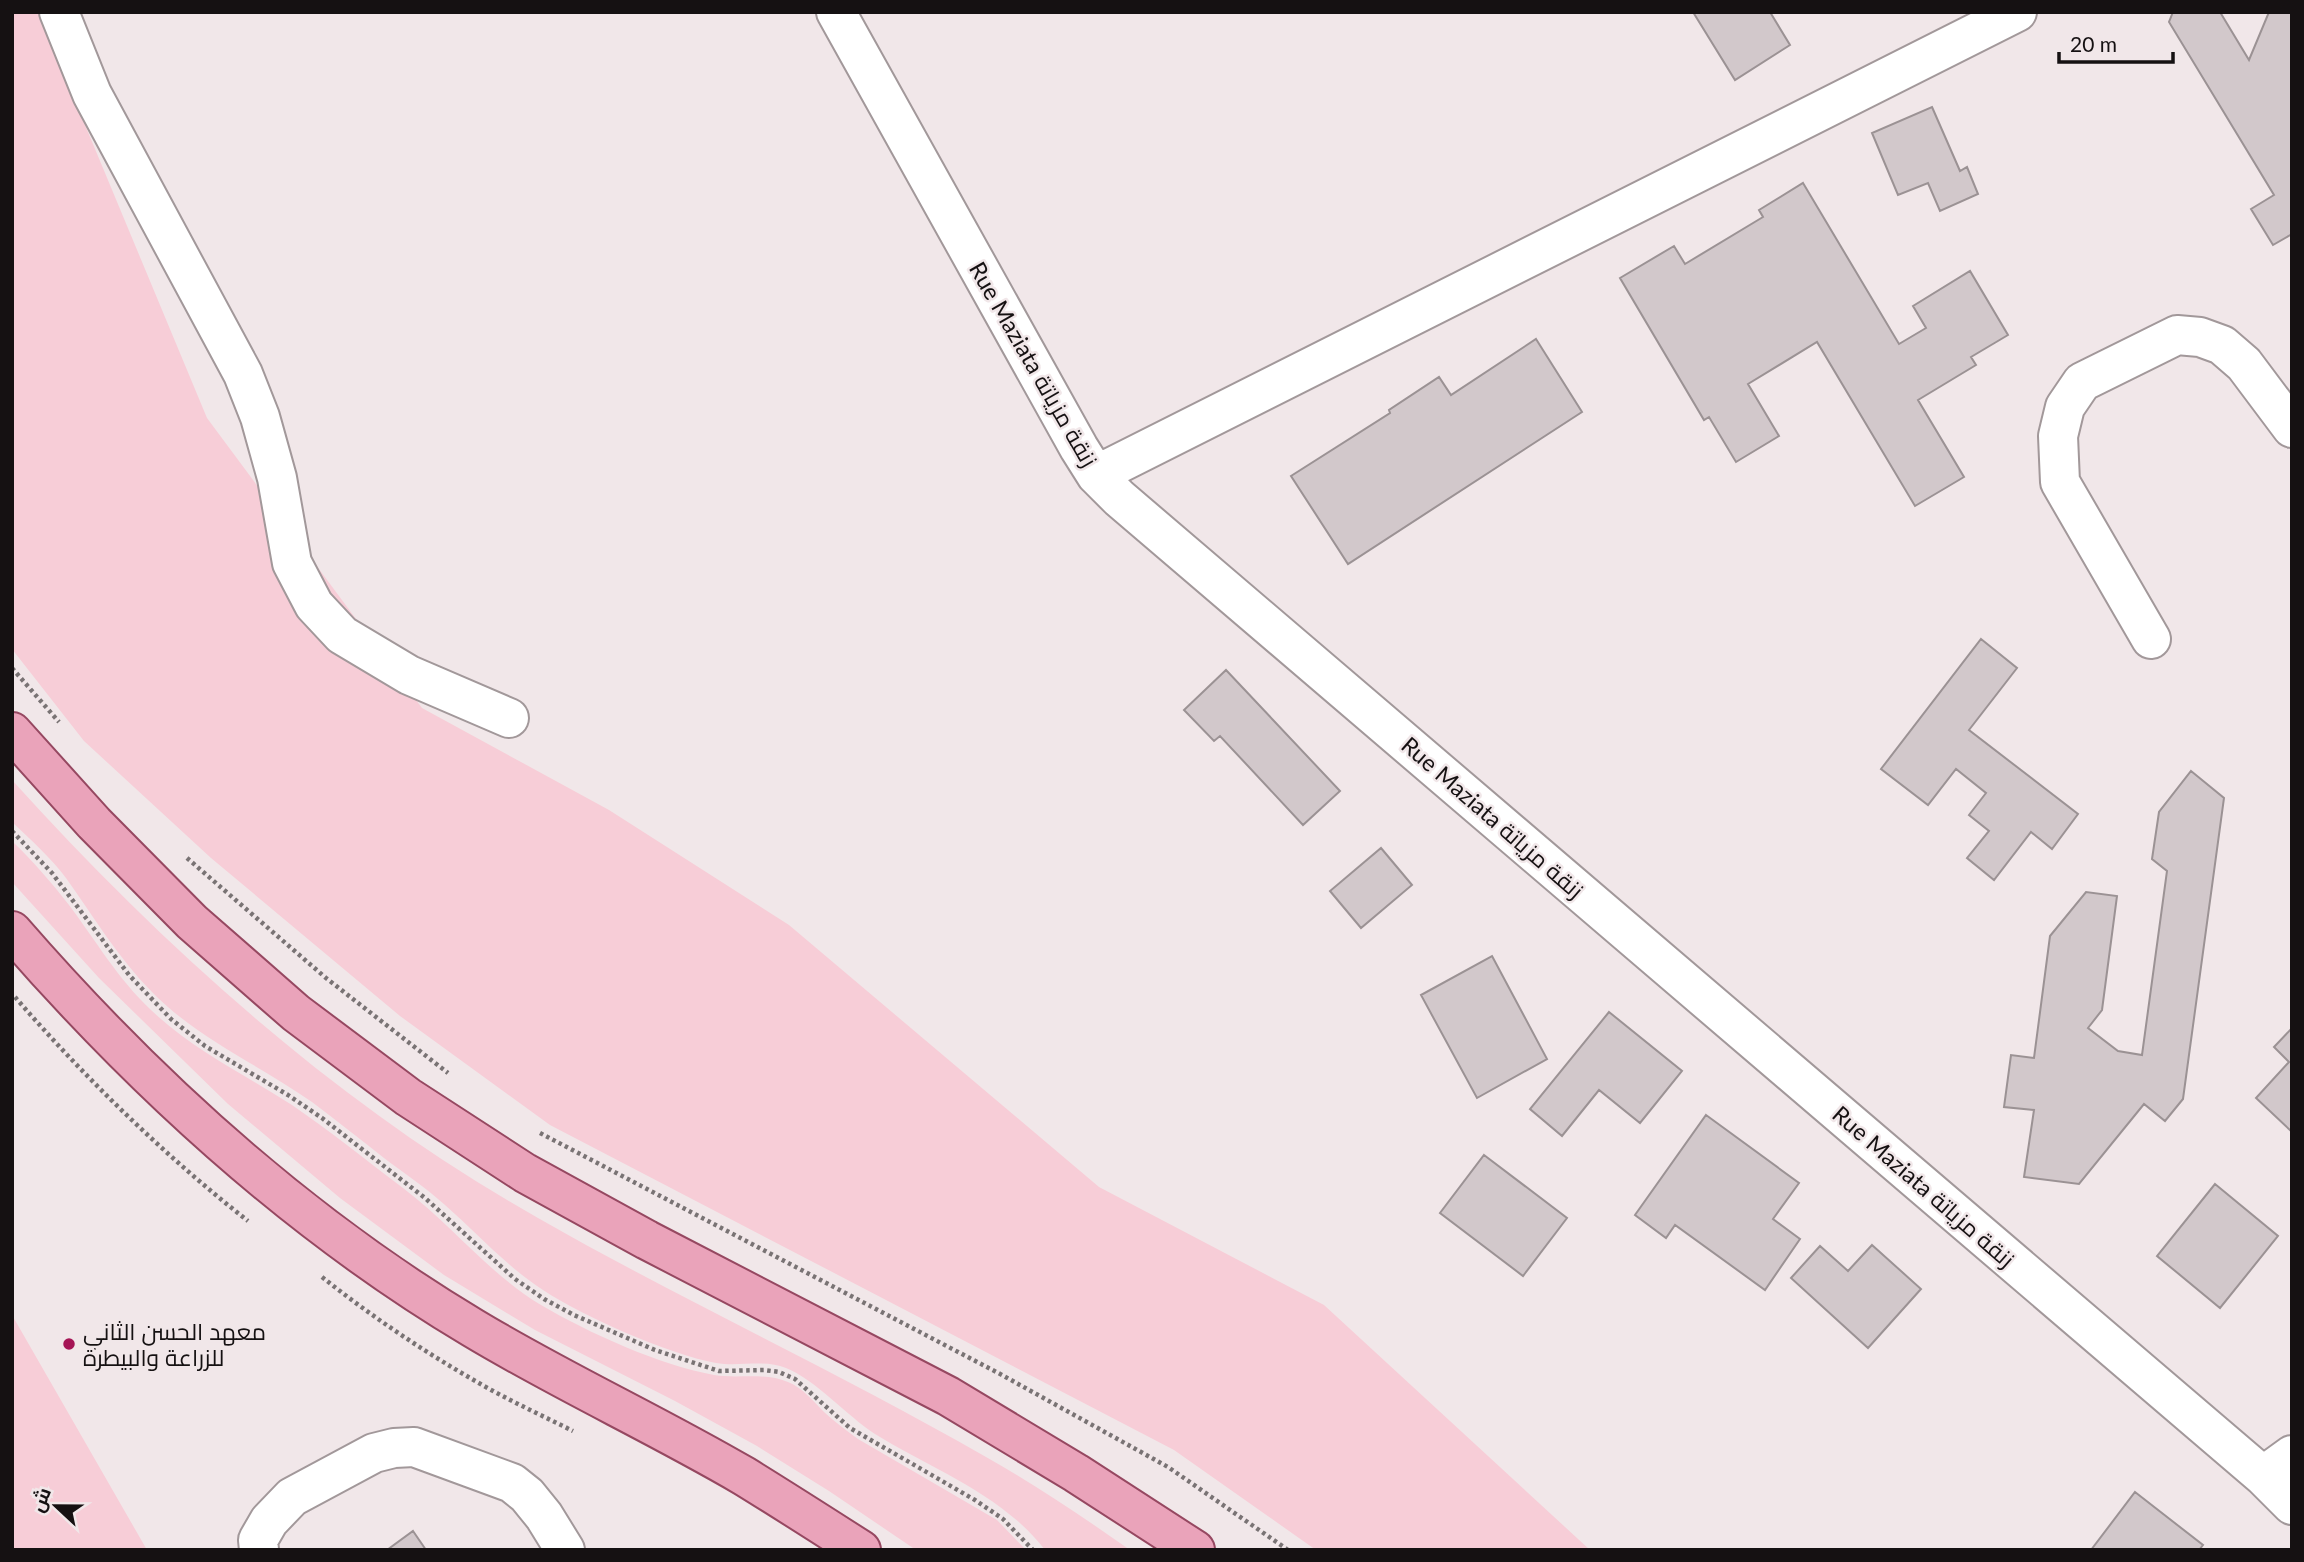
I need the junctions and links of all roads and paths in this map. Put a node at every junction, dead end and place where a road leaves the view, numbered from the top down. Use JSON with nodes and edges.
{"nodes":[{"id":1,"x":59,"y":12,"type":"edge"},
{"id":2,"x":836,"y":12,"type":"edge"},
{"id":3,"x":2017,"y":12,"type":"edge"},
{"id":4,"x":2292,"y":428,"type":"edge"},
{"id":5,"x":1096,"y":475,"type":"junction"},
{"id":6,"x":2151,"y":639,"type":"dead end"},
{"id":7,"x":12,"y":668,"type":"edge"},
{"id":8,"x":509,"y":718,"type":"dead end"},
{"id":9,"x":12,"y":732,"type":"edge"},
{"id":10,"x":68,"y":732,"type":"dead end"},
{"id":11,"x":12,"y":831,"type":"edge"},
{"id":12,"x":184,"y":855,"type":"dead end"},
{"id":13,"x":12,"y":931,"type":"edge"},
{"id":14,"x":450,"y":1075,"type":"dead end"},
{"id":15,"x":537,"y":1131,"type":"dead end"},
{"id":16,"x":2277,"y":1465,"type":"edge"},
{"id":17,"x":2292,"y":1505,"type":"edge"},
{"id":18,"x":259,"y":1550,"type":"edge"},
{"id":19,"x":565,"y":1550,"type":"edge"},
{"id":20,"x":861,"y":1550,"type":"edge"},
{"id":21,"x":1033,"y":1550,"type":"edge"},
{"id":22,"x":1195,"y":1550,"type":"edge"},
{"id":23,"x":1287,"y":1550,"type":"edge"}],
"edges":[{"from":1,"to":8,"type":"street"},
{"from":2,"to":5,"type":"street","name":"Rue Maziata زنقة مزياتة"},
{"from":3,"to":5,"type":"street"},
{"from":4,"to":6,"type":"street"},
{"from":5,"to":16,"type":"street","name":"Rue Maziata زنقة مزياتة"},
{"from":7,"to":10,"type":"path"},
{"from":9,"to":22,"type":"main road"},
{"from":11,"to":21,"type":"path"},
{"from":12,"to":14,"type":"path"},
{"from":13,"to":20,"type":"main road"},
{"from":15,"to":23,"type":"path"},
{"from":16,"to":17,"type":"street","name":"Rue Maziata زنقة مزياتة"},
{"from":18,"to":19,"type":"street"}]}
